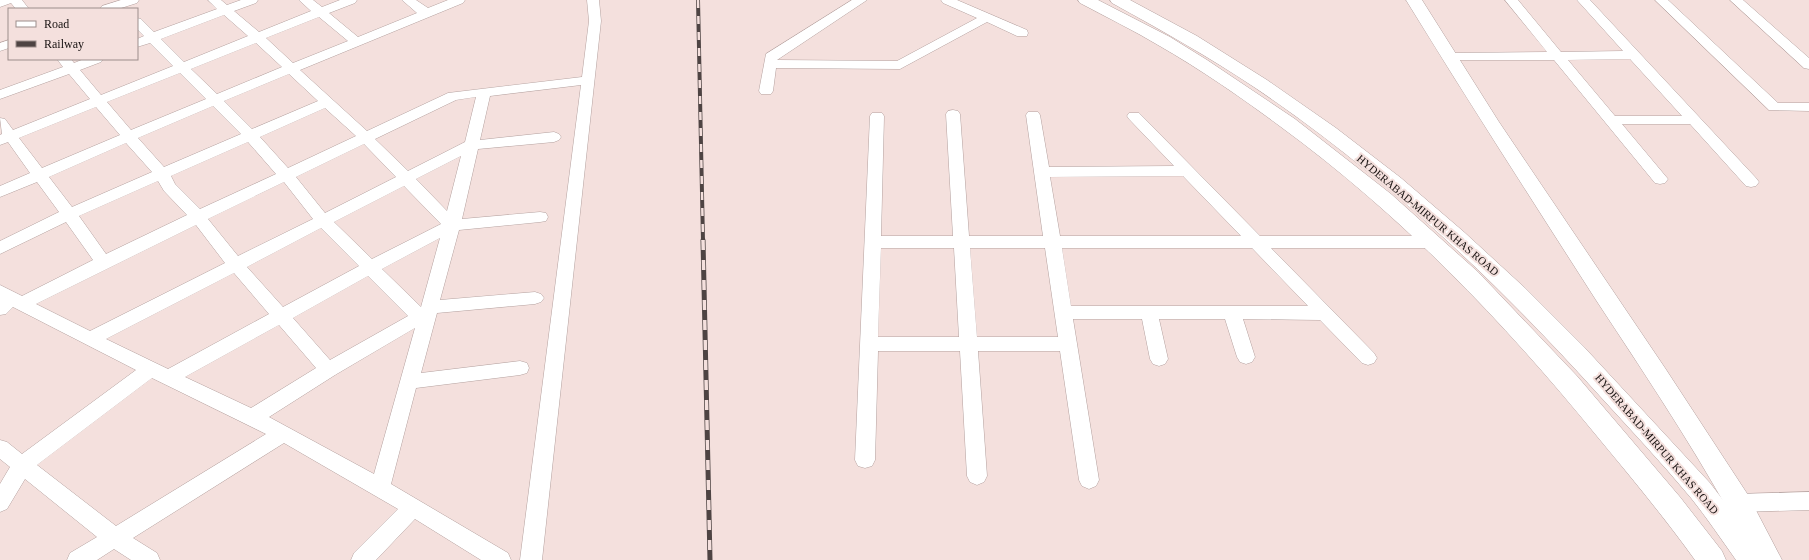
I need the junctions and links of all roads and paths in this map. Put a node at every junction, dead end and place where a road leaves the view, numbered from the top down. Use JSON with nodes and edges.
{"nodes":[{"id":1,"x":8,"y":0,"type":"edge"},
{"id":2,"x":15,"y":0,"type":"edge"},
{"id":3,"x":132,"y":0,"type":"edge"},
{"id":4,"x":214,"y":0,"type":"edge"},
{"id":5,"x":252,"y":0,"type":"edge"},
{"id":6,"x":305,"y":0,"type":"edge"},
{"id":7,"x":351,"y":0,"type":"edge"},
{"id":8,"x":408,"y":0,"type":"edge"},
{"id":9,"x":459,"y":0,"type":"edge"},
{"id":10,"x":593,"y":0,"type":"edge"},
{"id":11,"x":861,"y":0,"type":"edge"},
{"id":12,"x":947,"y":0,"type":"edge"},
{"id":13,"x":1086,"y":0,"type":"edge"},
{"id":14,"x":1118,"y":0,"type":"edge"},
{"id":15,"x":1414,"y":0,"type":"edge"},
{"id":16,"x":1511,"y":0,"type":"edge"},
{"id":17,"x":1583,"y":0,"type":"edge"},
{"id":18,"x":1661,"y":0,"type":"edge"},
{"id":19,"x":1736,"y":0,"type":"edge"},
{"id":20,"x":0,"y":3,"type":"edge"},
{"id":21,"x":120,"y":4,"type":"edge"},
{"id":22,"x":22,"y":8,"type":"edge"},
{"id":23,"x":109,"y":8,"type":"edge"},
{"id":24,"x":225,"y":10,"type":"junction"},
{"id":25,"x":320,"y":12,"type":"junction"},
{"id":26,"x":426,"y":13,"type":"junction"},
{"id":27,"x":987,"y":17,"type":"junction"},
{"id":28,"x":138,"y":23,"type":"edge"},
{"id":29,"x":1022,"y":33,"type":"dead end"},
{"id":30,"x":257,"y":37,"type":"junction"},
{"id":31,"x":152,"y":38,"type":"junction"},
{"id":32,"x":357,"y":42,"type":"junction"},
{"id":33,"x":138,"y":43,"type":"edge"},
{"id":34,"x":1634,"y":55,"type":"junction"},
{"id":35,"x":1558,"y":56,"type":"junction"},
{"id":36,"x":1450,"y":57,"type":"junction"},
{"id":37,"x":90,"y":60,"type":"edge"},
{"id":38,"x":68,"y":64,"type":"edge"},
{"id":39,"x":770,"y":64,"type":"junction"},
{"id":40,"x":1809,"y":65,"type":"edge"},
{"id":41,"x":181,"y":68,"type":"junction"},
{"id":42,"x":291,"y":68,"type":"junction"},
{"id":43,"x":588,"y":80,"type":"junction"},
{"id":44,"x":766,"y":91,"type":"dead end"},
{"id":45,"x":484,"y":92,"type":"junction"},
{"id":46,"x":0,"y":95,"type":"edge"},
{"id":47,"x":100,"y":100,"type":"junction"},
{"id":48,"x":214,"y":100,"type":"junction"},
{"id":49,"x":328,"y":102,"type":"junction"},
{"id":50,"x":1809,"y":107,"type":"edge"},
{"id":51,"x":954,"y":114,"type":"dead end"},
{"id":52,"x":1033,"y":115,"type":"dead end"},
{"id":53,"x":877,"y":116,"type":"dead end"},
{"id":54,"x":1134,"y":116,"type":"dead end"},
{"id":55,"x":1611,"y":120,"type":"junction"},
{"id":56,"x":1695,"y":120,"type":"junction"},
{"id":57,"x":0,"y":122,"type":"edge"},
{"id":58,"x":250,"y":135,"type":"junction"},
{"id":59,"x":129,"y":137,"type":"junction"},
{"id":60,"x":554,"y":137,"type":"dead end"},
{"id":61,"x":5,"y":138,"type":"edge"},
{"id":62,"x":366,"y":138,"type":"junction"},
{"id":63,"x":471,"y":146,"type":"junction"},
{"id":64,"x":1187,"y":171,"type":"junction"},
{"id":65,"x":1042,"y":172,"type":"junction"},
{"id":66,"x":162,"y":174,"type":"junction"},
{"id":67,"x":39,"y":175,"type":"junction"},
{"id":68,"x":287,"y":176,"type":"junction"},
{"id":69,"x":407,"y":179,"type":"junction"},
{"id":70,"x":1660,"y":179,"type":"dead end"},
{"id":71,"x":1751,"y":182,"type":"dead end"},
{"id":72,"x":0,"y":192,"type":"edge"},
{"id":73,"x":69,"y":214,"type":"junction"},
{"id":74,"x":540,"y":217,"type":"dead end"},
{"id":75,"x":199,"y":218,"type":"junction"},
{"id":76,"x":322,"y":220,"type":"junction"},
{"id":77,"x":452,"y":225,"type":"junction"},
{"id":78,"x":1250,"y":236,"type":"junction"},
{"id":79,"x":1424,"y":236,"type":"junction"},
{"id":80,"x":873,"y":237,"type":"junction"},
{"id":81,"x":961,"y":237,"type":"junction"},
{"id":82,"x":1052,"y":237,"type":"junction"},
{"id":83,"x":0,"y":248,"type":"edge"},
{"id":84,"x":103,"y":262,"type":"junction"},
{"id":85,"x":236,"y":265,"type":"junction"},
{"id":86,"x":370,"y":267,"type":"junction"},
{"id":87,"x":535,"y":298,"type":"dead end"},
{"id":88,"x":8,"y":300,"type":"edge"},
{"id":89,"x":426,"y":312,"type":"junction"},
{"id":90,"x":1063,"y":312,"type":"junction"},
{"id":91,"x":1149,"y":312,"type":"junction"},
{"id":92,"x":1232,"y":312,"type":"junction"},
{"id":93,"x":1324,"y":313,"type":"junction"},
{"id":94,"x":281,"y":315,"type":"junction"},
{"id":95,"x":91,"y":339,"type":"junction"},
{"id":96,"x":869,"y":344,"type":"junction"},
{"id":97,"x":968,"y":344,"type":"junction"},
{"id":98,"x":1068,"y":344,"type":"junction"},
{"id":99,"x":1246,"y":357,"type":"dead end"},
{"id":100,"x":1368,"y":358,"type":"dead end"},
{"id":101,"x":1159,"y":359,"type":"dead end"},
{"id":102,"x":152,"y":368,"type":"junction"},
{"id":103,"x":520,"y":368,"type":"dead end"},
{"id":104,"x":328,"y":370,"type":"junction"},
{"id":105,"x":169,"y":377,"type":"junction"},
{"id":106,"x":409,"y":382,"type":"junction"},
{"id":107,"x":253,"y":417,"type":"junction"},
{"id":108,"x":283,"y":434,"type":"junction"},
{"id":109,"x":0,"y":448,"type":"edge"},
{"id":110,"x":865,"y":460,"type":"dead end"},
{"id":111,"x":23,"y":464,"type":"junction"},
{"id":112,"x":977,"y":476,"type":"dead end"},
{"id":113,"x":1089,"y":480,"type":"dead end"},
{"id":114,"x":380,"y":487,"type":"junction"},
{"id":115,"x":1,"y":499,"type":"edge"},
{"id":116,"x":1809,"y":501,"type":"edge"},
{"id":117,"x":1739,"y":503,"type":"junction"},
{"id":118,"x":413,"y":507,"type":"junction"},
{"id":119,"x":114,"y":537,"type":"junction"},
{"id":120,"x":78,"y":560,"type":"edge"},
{"id":121,"x":103,"y":560,"type":"edge"},
{"id":122,"x":149,"y":560,"type":"edge"},
{"id":123,"x":362,"y":560,"type":"edge"},
{"id":124,"x":500,"y":560,"type":"edge"},
{"id":125,"x":531,"y":560,"type":"edge"},
{"id":126,"x":1712,"y":560,"type":"edge"},
{"id":127,"x":1752,"y":560,"type":"edge"},
{"id":128,"x":1769,"y":560,"type":"edge"}],
"edges":[{"from":1,"to":20,"type":"street"},
{"from":2,"to":22,"type":"street"},
{"from":3,"to":21,"type":"street"},
{"from":4,"to":24,"type":"street"},
{"from":5,"to":24,"type":"street"},
{"from":6,"to":25,"type":"street"},
{"from":7,"to":25,"type":"street"},
{"from":8,"to":26,"type":"street"},
{"from":9,"to":26,"type":"street"},
{"from":10,"to":43,"type":"street"},
{"from":11,"to":39,"type":"street"},
{"from":12,"to":27,"type":"street"},
{"from":13,"to":79,"type":"highway","name":"HYDERABAD-MIRPUR KHAS ROAD"},
{"from":14,"to":127,"type":"highway","name":"HYDERABAD-MIRPUR KHAS ROAD"},
{"from":15,"to":36,"type":"main road"},
{"from":16,"to":35,"type":"street"},
{"from":17,"to":34,"type":"street"},
{"from":18,"to":50,"type":"street"},
{"from":19,"to":40,"type":"street"},
{"from":21,"to":23,"type":"street"},
{"from":24,"to":30,"type":"street"},
{"from":24,"to":31,"type":"street"},
{"from":25,"to":30,"type":"street"},
{"from":25,"to":32,"type":"street"},
{"from":26,"to":32,"type":"street"},
{"from":27,"to":29,"type":"street"},
{"from":27,"to":39,"type":"street"},
{"from":28,"to":31,"type":"street"},
{"from":30,"to":41,"type":"street"},
{"from":30,"to":42,"type":"street"},
{"from":31,"to":33,"type":"street"},
{"from":31,"to":41,"type":"street"},
{"from":32,"to":42,"type":"street"},
{"from":34,"to":35,"type":"street"},
{"from":34,"to":56,"type":"street"},
{"from":35,"to":36,"type":"street"},
{"from":35,"to":55,"type":"street"},
{"from":36,"to":117,"type":"main road"},
{"from":37,"to":38,"type":"street"},
{"from":38,"to":46,"type":"street"},
{"from":38,"to":47,"type":"street"},
{"from":39,"to":44,"type":"street"},
{"from":41,"to":47,"type":"street"},
{"from":41,"to":48,"type":"street"},
{"from":42,"to":48,"type":"street"},
{"from":42,"to":49,"type":"street"},
{"from":43,"to":45,"type":"street"},
{"from":43,"to":125,"type":"street"},
{"from":45,"to":62,"type":"street"},
{"from":45,"to":63,"type":"street"},
{"from":47,"to":59,"type":"street"},
{"from":47,"to":61,"type":"street"},
{"from":48,"to":58,"type":"street"},
{"from":48,"to":59,"type":"street"},
{"from":49,"to":58,"type":"street"},
{"from":49,"to":62,"type":"street"},
{"from":51,"to":81,"type":"street"},
{"from":52,"to":65,"type":"street"},
{"from":53,"to":80,"type":"street"},
{"from":54,"to":64,"type":"street"},
{"from":55,"to":56,"type":"street"},
{"from":55,"to":70,"type":"street"},
{"from":56,"to":71,"type":"street"},
{"from":57,"to":61,"type":"street"},
{"from":58,"to":66,"type":"street"},
{"from":58,"to":68,"type":"street"},
{"from":59,"to":66,"type":"street"},
{"from":59,"to":67,"type":"street"},
{"from":60,"to":63,"type":"street"},
{"from":61,"to":67,"type":"street"},
{"from":62,"to":68,"type":"street"},
{"from":62,"to":69,"type":"street"},
{"from":63,"to":69,"type":"street"},
{"from":63,"to":77,"type":"street"},
{"from":64,"to":65,"type":"street"},
{"from":64,"to":78,"type":"street"},
{"from":65,"to":82,"type":"street"},
{"from":66,"to":73,"type":"street"},
{"from":66,"to":75,"type":"street"},
{"from":67,"to":72,"type":"street"},
{"from":67,"to":73,"type":"street"},
{"from":68,"to":75,"type":"street"},
{"from":68,"to":76,"type":"street"},
{"from":69,"to":76,"type":"street"},
{"from":69,"to":77,"type":"street"},
{"from":73,"to":83,"type":"street"},
{"from":73,"to":84,"type":"street"},
{"from":74,"to":77,"type":"street"},
{"from":75,"to":84,"type":"street"},
{"from":75,"to":85,"type":"street"},
{"from":76,"to":85,"type":"street"},
{"from":76,"to":86,"type":"street"},
{"from":77,"to":86,"type":"street"},
{"from":77,"to":89,"type":"street"},
{"from":78,"to":79,"type":"street"},
{"from":78,"to":82,"type":"street"},
{"from":78,"to":93,"type":"street"},
{"from":79,"to":126,"type":"highway","name":"HYDERABAD-MIRPUR KHAS ROAD"},
{"from":80,"to":81,"type":"street"},
{"from":80,"to":96,"type":"street"},
{"from":81,"to":82,"type":"street"},
{"from":81,"to":97,"type":"street"},
{"from":82,"to":90,"type":"street"},
{"from":84,"to":88,"type":"street"},
{"from":85,"to":94,"type":"street"},
{"from":85,"to":95,"type":"street"},
{"from":86,"to":89,"type":"street"},
{"from":86,"to":94,"type":"street"},
{"from":87,"to":89,"type":"street"},
{"from":88,"to":95,"type":"street"},
{"from":89,"to":104,"type":"street"},
{"from":89,"to":106,"type":"street"},
{"from":90,"to":91,"type":"street"},
{"from":90,"to":98,"type":"street"},
{"from":91,"to":92,"type":"street"},
{"from":91,"to":101,"type":"street"},
{"from":92,"to":93,"type":"street"},
{"from":92,"to":99,"type":"street"},
{"from":93,"to":100,"type":"street"},
{"from":94,"to":104,"type":"street"},
{"from":94,"to":105,"type":"street"},
{"from":95,"to":102,"type":"street"},
{"from":96,"to":97,"type":"street"},
{"from":96,"to":110,"type":"street"},
{"from":97,"to":98,"type":"street"},
{"from":97,"to":112,"type":"street"},
{"from":98,"to":113,"type":"street"},
{"from":102,"to":105,"type":"street"},
{"from":102,"to":111,"type":"street"},
{"from":103,"to":106,"type":"street"},
{"from":104,"to":107,"type":"street"},
{"from":105,"to":107,"type":"street"},
{"from":106,"to":114,"type":"street"},
{"from":107,"to":108,"type":"street"},
{"from":108,"to":114,"type":"street"},
{"from":108,"to":119,"type":"street"},
{"from":109,"to":111,"type":"street"},
{"from":111,"to":115,"type":"street"},
{"from":111,"to":119,"type":"street"},
{"from":114,"to":118,"type":"street"},
{"from":116,"to":117,"type":"street"},
{"from":117,"to":128,"type":"main road"},
{"from":118,"to":123,"type":"street"},
{"from":118,"to":124,"type":"street"},
{"from":119,"to":120,"type":"street"},
{"from":119,"to":121,"type":"street"},
{"from":119,"to":122,"type":"street"}]}
